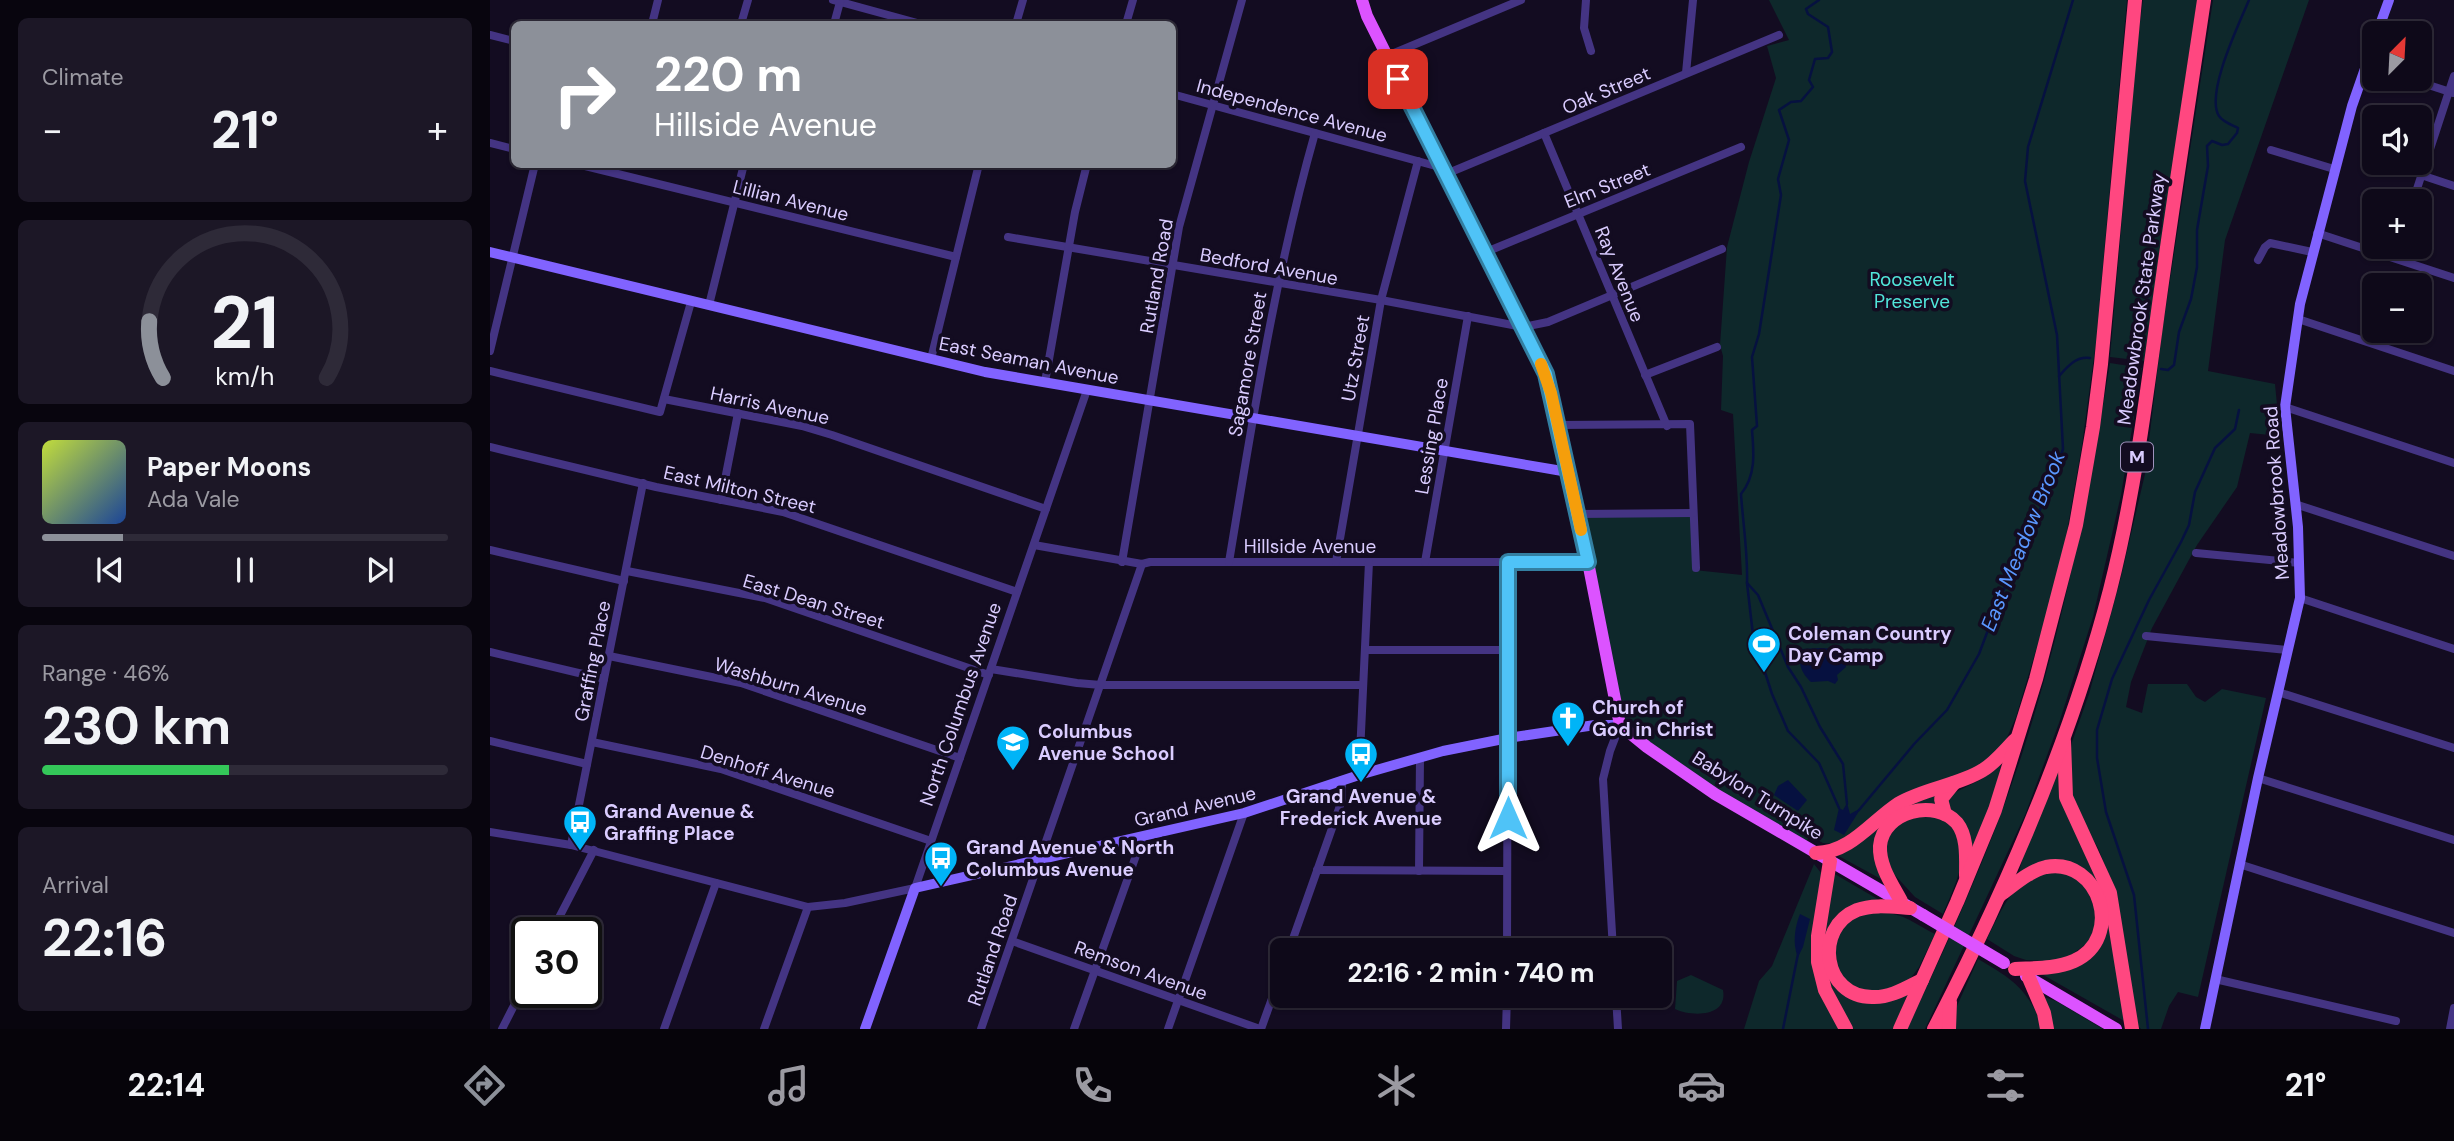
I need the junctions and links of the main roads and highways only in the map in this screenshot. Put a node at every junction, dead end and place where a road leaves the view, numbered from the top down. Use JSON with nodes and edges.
{"nodes":[{"id":1,"x":1362,"y":0,"type":"edge"},
{"id":2,"x":2135,"y":0,"type":"edge"},
{"id":3,"x":2204,"y":0,"type":"edge"},
{"id":4,"x":2064,"y":735,"type":"junction"},
{"id":5,"x":2018,"y":738,"type":"junction"},
{"id":6,"x":1954,"y":783,"type":"junction"},
{"id":7,"x":1945,"y":814,"type":"junction"},
{"id":8,"x":1816,"y":853,"type":"junction"},
{"id":9,"x":1830,"y":861,"type":"junction"},
{"id":10,"x":1966,"y":880,"type":"junction"},
{"id":11,"x":1999,"y":895,"type":"junction"},
{"id":12,"x":1911,"y":908,"type":"junction"},
{"id":13,"x":2010,"y":966,"type":"junction"},
{"id":14,"x":2029,"y":978,"type":"junction"},
{"id":15,"x":1922,"y":980,"type":"junction"},
{"id":16,"x":1950,"y":999,"type":"junction"},
{"id":17,"x":1846,"y":1029,"type":"edge"},
{"id":18,"x":1900,"y":1029,"type":"edge"},
{"id":19,"x":1934,"y":1029,"type":"edge"},
{"id":20,"x":1949,"y":1029,"type":"edge"},
{"id":21,"x":2047,"y":1029,"type":"edge"},
{"id":22,"x":2116,"y":1029,"type":"edge"},
{"id":23,"x":2132,"y":1029,"type":"edge"}],
"edges":[{"from":1,"to":8,"type":"main road","name":"Babylon Turnpike"},
{"from":2,"to":5,"type":"highway","name":"Meadowbrook State Parkway"},
{"from":3,"to":4,"type":"highway","name":"Meadowbrook State Parkway","number":"M"},
{"from":4,"to":11,"type":"highway","name":"Meadowbrook State Parkway","number":"M"},
{"from":4,"to":23,"type":"highway"},
{"from":5,"to":6,"type":"highway"},
{"from":5,"to":10,"type":"highway","name":"Meadowbrook State Parkway"},
{"from":6,"to":7,"type":"highway"},
{"from":6,"to":8,"type":"highway"},
{"from":7,"to":10,"type":"highway"},
{"from":7,"to":12,"type":"highway"},
{"from":8,"to":9,"type":"main road","name":"Babylon Turnpike"},
{"from":9,"to":12,"type":"main road","name":"Babylon Turnpike"},
{"from":9,"to":17,"type":"highway"},
{"from":10,"to":15,"type":"highway","name":"Meadowbrook State Parkway"},
{"from":11,"to":13,"type":"highway"},
{"from":11,"to":16,"type":"highway","name":"Meadowbrook State Parkway","number":"M"},
{"from":12,"to":13,"type":"main road","name":"Babylon Turnpike","bridge":true},
{"from":12,"to":15,"type":"highway"},
{"from":13,"to":14,"type":"main road","name":"Babylon Turnpike"},
{"from":14,"to":21,"type":"highway"},
{"from":14,"to":22,"type":"main road","name":"Babylon Turnpike"},
{"from":15,"to":18,"type":"highway","name":"Meadowbrook State Parkway"},
{"from":16,"to":19,"type":"highway","name":"Meadowbrook State Parkway","number":"M"},
{"from":16,"to":20,"type":"highway"}]}
